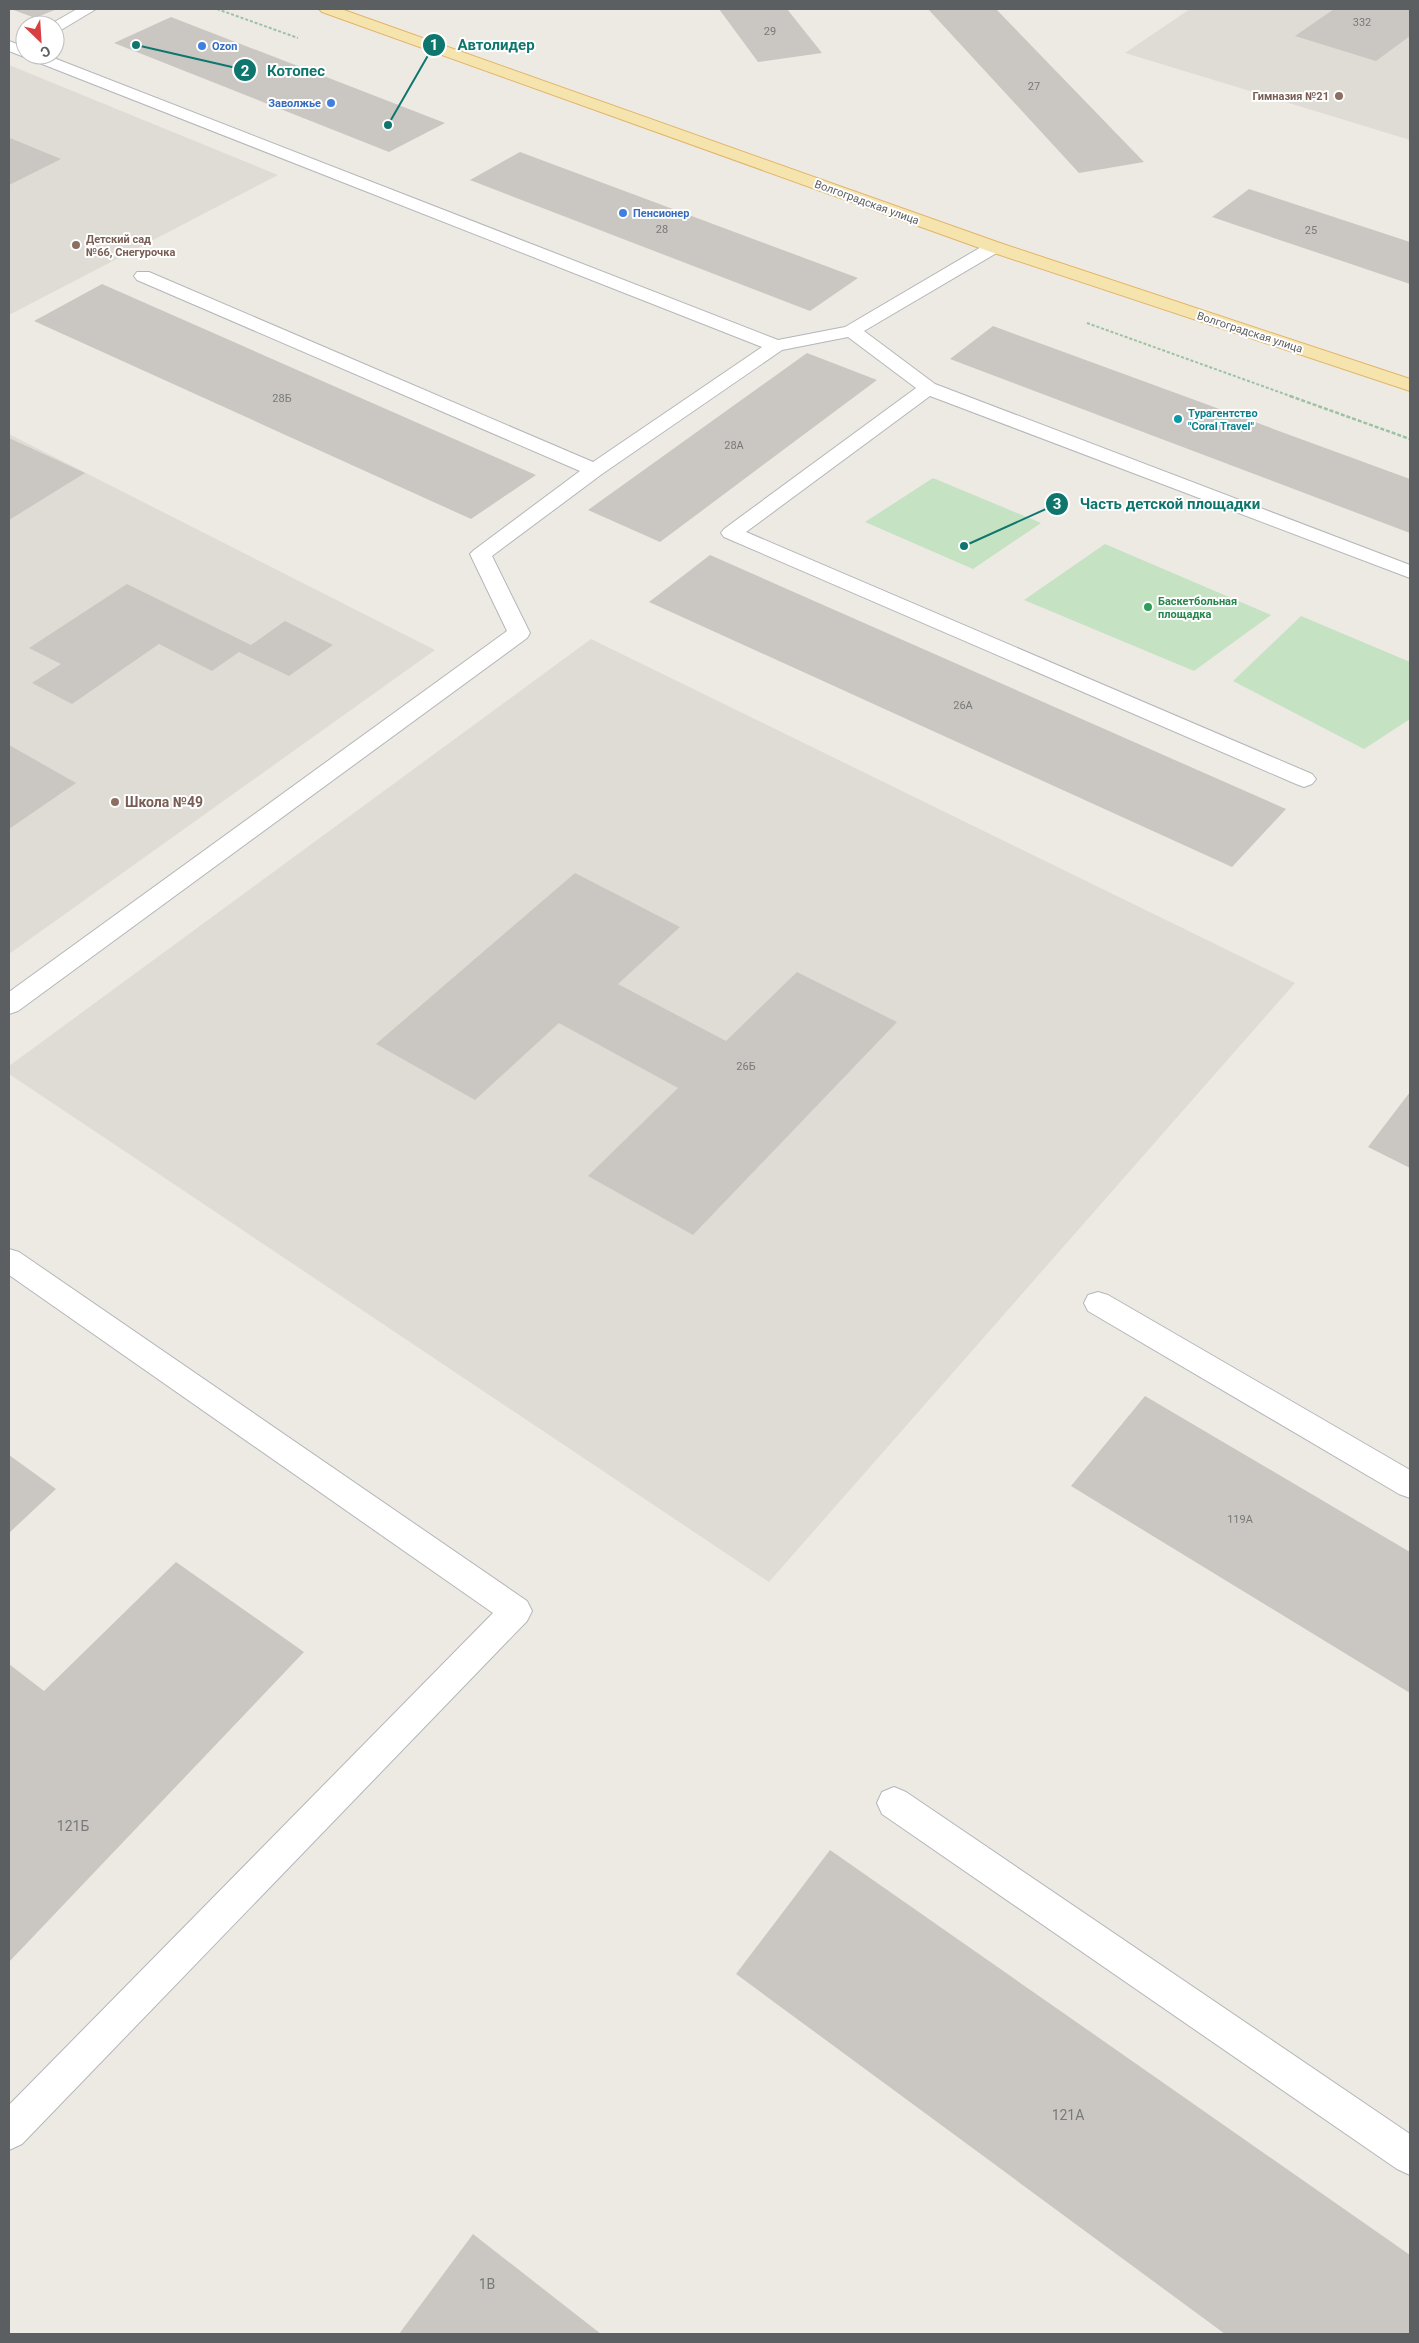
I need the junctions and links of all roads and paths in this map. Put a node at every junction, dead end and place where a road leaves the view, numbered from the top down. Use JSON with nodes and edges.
{"nodes":[{"id":1,"x":88,"y":9,"type":"edge"},
{"id":2,"x":327,"y":9,"type":"edge"},
{"id":3,"x":65,"y":22,"type":"edge"},
{"id":4,"x":58,"y":65,"type":"edge"},
{"id":5,"x":994,"y":247,"type":"junction"},
{"id":6,"x":143,"y":276,"type":"dead end"},
{"id":7,"x":851,"y":331,"type":"junction"},
{"id":8,"x":776,"y":346,"type":"junction"},
{"id":9,"x":1410,"y":385,"type":"edge"},
{"id":10,"x":928,"y":388,"type":"junction"},
{"id":11,"x":595,"y":470,"type":"junction"},
{"id":12,"x":1410,"y":572,"type":"edge"},
{"id":13,"x":1304,"y":779,"type":"dead end"},
{"id":14,"x":9,"y":1005,"type":"edge"},
{"id":15,"x":9,"y":1260,"type":"edge"},
{"id":16,"x":1098,"y":1303,"type":"dead end"},
{"id":17,"x":1410,"y":1484,"type":"edge"},
{"id":18,"x":894,"y":1803,"type":"dead end"},
{"id":19,"x":9,"y":2131,"type":"edge"},
{"id":20,"x":1410,"y":2156,"type":"edge"}],
"edges":[{"from":1,"to":3,"type":"lane"},
{"from":2,"to":5,"type":"main road","name":"Волгоградская улица"},
{"from":4,"to":8,"type":"lane"},
{"from":5,"to":7,"type":"lane"},
{"from":5,"to":9,"type":"main road","name":"Волгоградская улица"},
{"from":6,"to":11,"type":"lane"},
{"from":7,"to":8,"type":"lane"},
{"from":7,"to":10,"type":"lane"},
{"from":8,"to":11,"type":"lane"},
{"from":10,"to":12,"type":"lane"},
{"from":10,"to":13,"type":"lane"},
{"from":11,"to":14,"type":"lane"},
{"from":15,"to":19,"type":"lane"},
{"from":16,"to":17,"type":"lane"},
{"from":18,"to":20,"type":"lane"}]}
